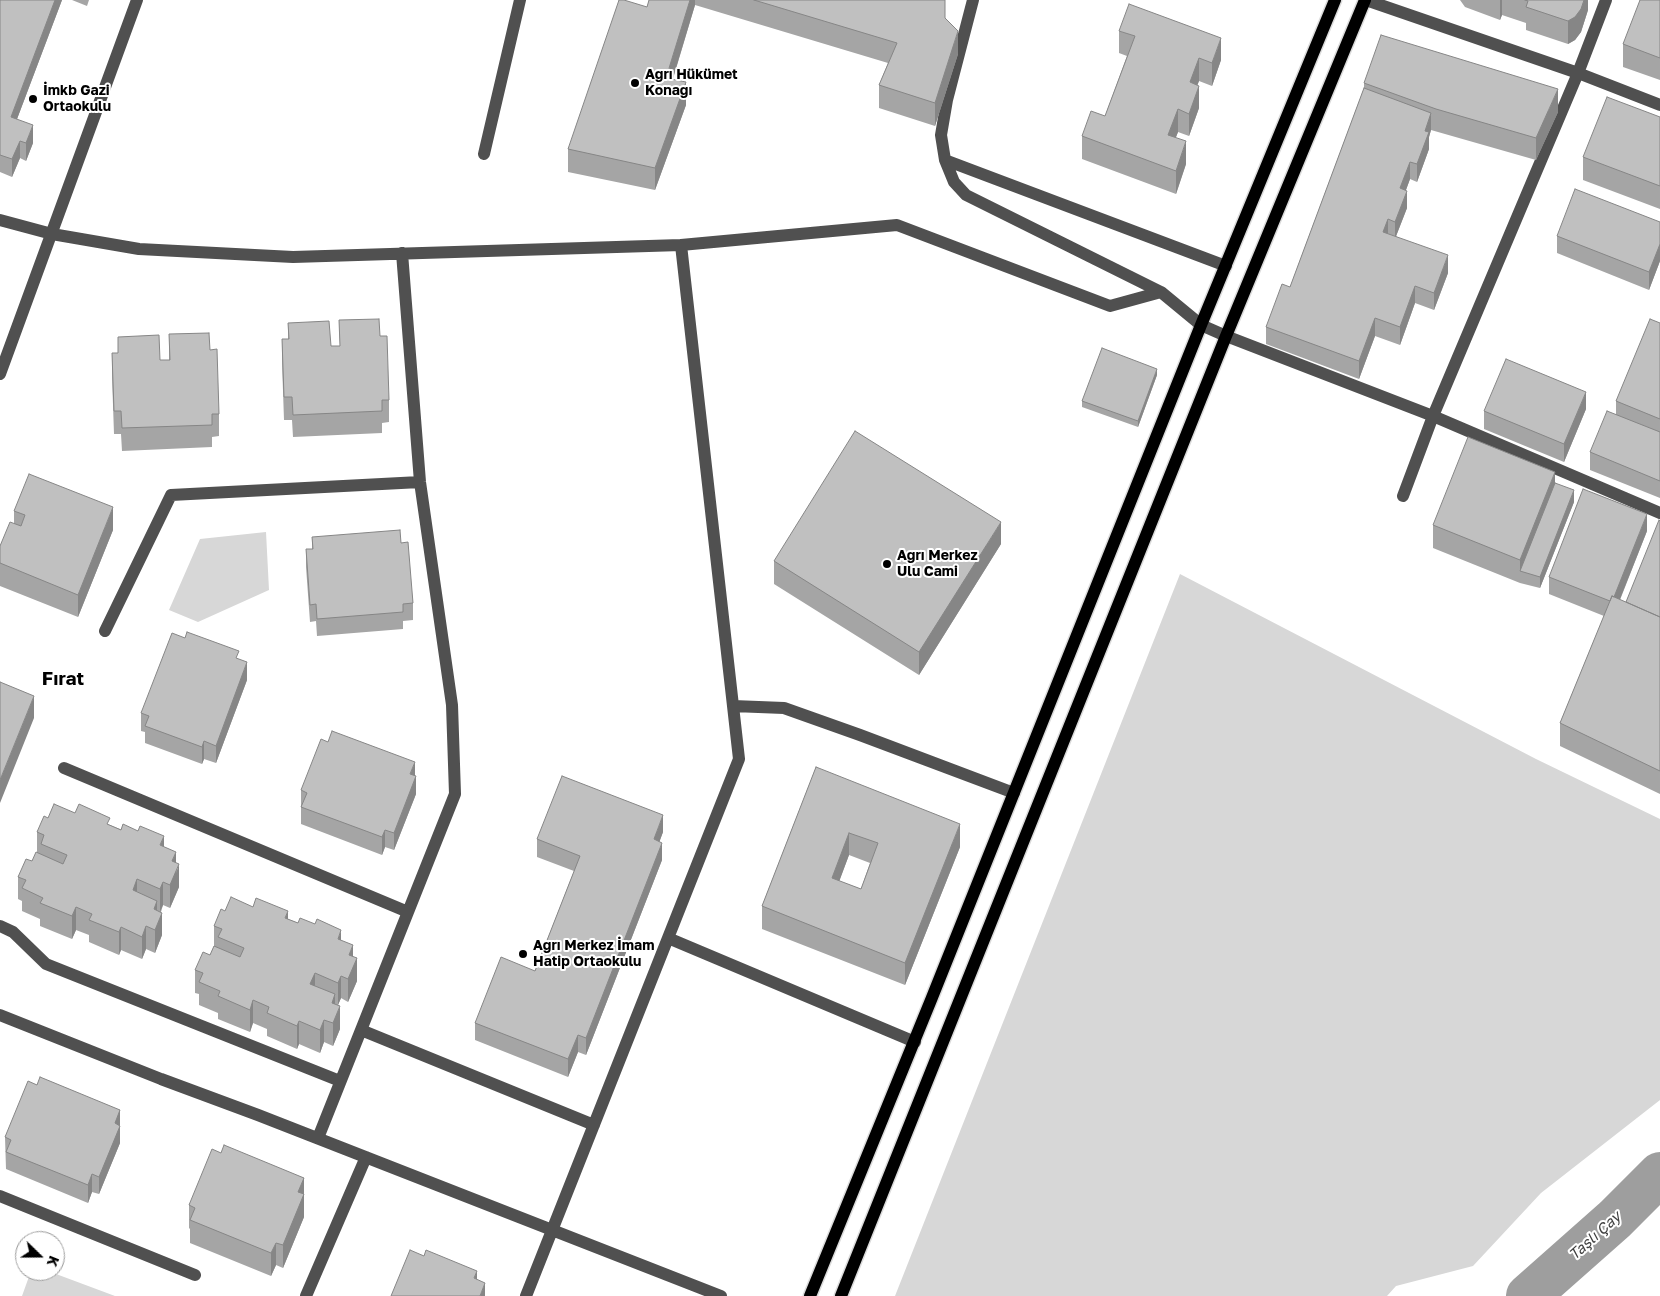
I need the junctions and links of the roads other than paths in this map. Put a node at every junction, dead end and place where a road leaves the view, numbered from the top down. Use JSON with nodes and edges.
{"nodes":[{"id":1,"x":138,"y":0,"type":"edge"},
{"id":2,"x":520,"y":0,"type":"edge"},
{"id":3,"x":973,"y":0,"type":"edge"},
{"id":4,"x":1335,"y":0,"type":"edge"},
{"id":5,"x":1365,"y":0,"type":"edge"},
{"id":6,"x":1606,"y":0,"type":"edge"},
{"id":7,"x":1578,"y":73,"type":"junction"},
{"id":8,"x":1660,"y":105,"type":"edge"},
{"id":9,"x":484,"y":154,"type":"dead end"},
{"id":10,"x":945,"y":160,"type":"junction"},
{"id":11,"x":0,"y":220,"type":"edge"},
{"id":12,"x":52,"y":234,"type":"junction"},
{"id":13,"x":681,"y":245,"type":"junction"},
{"id":14,"x":402,"y":253,"type":"junction"},
{"id":15,"x":1226,"y":266,"type":"junction"},
{"id":16,"x":1161,"y":292,"type":"junction"},
{"id":17,"x":1201,"y":325,"type":"junction"},
{"id":18,"x":1226,"y":336,"type":"junction"},
{"id":19,"x":0,"y":374,"type":"edge"},
{"id":20,"x":1433,"y":416,"type":"junction"},
{"id":21,"x":420,"y":482,"type":"junction"},
{"id":22,"x":1403,"y":496,"type":"dead end"},
{"id":23,"x":1660,"y":513,"type":"edge"},
{"id":24,"x":105,"y":631,"type":"dead end"},
{"id":25,"x":733,"y":706,"type":"junction"},
{"id":26,"x":64,"y":768,"type":"dead end"},
{"id":27,"x":1014,"y":793,"type":"junction"},
{"id":28,"x":408,"y":912,"type":"junction"},
{"id":29,"x":0,"y":926,"type":"edge"},
{"id":30,"x":668,"y":938,"type":"junction"},
{"id":31,"x":0,"y":1015,"type":"edge"},
{"id":32,"x":360,"y":1030,"type":"junction"},
{"id":33,"x":915,"y":1042,"type":"junction"},
{"id":34,"x":340,"y":1081,"type":"junction"},
{"id":35,"x":594,"y":1125,"type":"junction"},
{"id":36,"x":318,"y":1138,"type":"junction"},
{"id":37,"x":366,"y":1157,"type":"junction"},
{"id":38,"x":0,"y":1196,"type":"edge"},
{"id":39,"x":552,"y":1230,"type":"junction"},
{"id":40,"x":195,"y":1275,"type":"dead end"},
{"id":41,"x":306,"y":1296,"type":"edge"},
{"id":42,"x":526,"y":1296,"type":"edge"},
{"id":43,"x":721,"y":1296,"type":"edge"},
{"id":44,"x":810,"y":1296,"type":"edge"},
{"id":45,"x":841,"y":1296,"type":"edge"}],
"edges":[{"from":1,"to":12,"type":"street"},
{"from":2,"to":9,"type":"street"},
{"from":3,"to":10,"type":"street"},
{"from":4,"to":15,"type":"main road"},
{"from":5,"to":7,"type":"street"},
{"from":5,"to":18,"type":"main road"},
{"from":6,"to":7,"type":"street"},
{"from":7,"to":8,"type":"street"},
{"from":7,"to":20,"type":"street"},
{"from":10,"to":15,"type":"street"},
{"from":10,"to":16,"type":"street"},
{"from":11,"to":12,"type":"street"},
{"from":12,"to":14,"type":"street"},
{"from":12,"to":19,"type":"street"},
{"from":13,"to":14,"type":"street"},
{"from":13,"to":16,"type":"street"},
{"from":13,"to":25,"type":"street"},
{"from":14,"to":21,"type":"street"},
{"from":15,"to":17,"type":"main road"},
{"from":16,"to":17,"type":"street"},
{"from":17,"to":18,"type":"street"},
{"from":17,"to":27,"type":"main road"},
{"from":18,"to":20,"type":"street"},
{"from":18,"to":45,"type":"main road"},
{"from":20,"to":22,"type":"street"},
{"from":20,"to":23,"type":"street"},
{"from":21,"to":24,"type":"street"},
{"from":21,"to":28,"type":"street"},
{"from":25,"to":27,"type":"street"},
{"from":25,"to":30,"type":"street"},
{"from":26,"to":28,"type":"street"},
{"from":27,"to":33,"type":"main road"},
{"from":28,"to":32,"type":"street"},
{"from":29,"to":34,"type":"street"},
{"from":30,"to":33,"type":"street"},
{"from":30,"to":35,"type":"street"},
{"from":31,"to":36,"type":"street"},
{"from":32,"to":34,"type":"street"},
{"from":32,"to":35,"type":"street"},
{"from":33,"to":44,"type":"main road"},
{"from":34,"to":36,"type":"street"},
{"from":35,"to":39,"type":"street"},
{"from":36,"to":37,"type":"street"},
{"from":37,"to":39,"type":"street"},
{"from":37,"to":41,"type":"street"},
{"from":38,"to":40,"type":"street"},
{"from":39,"to":42,"type":"street"},
{"from":39,"to":43,"type":"street"}]}
